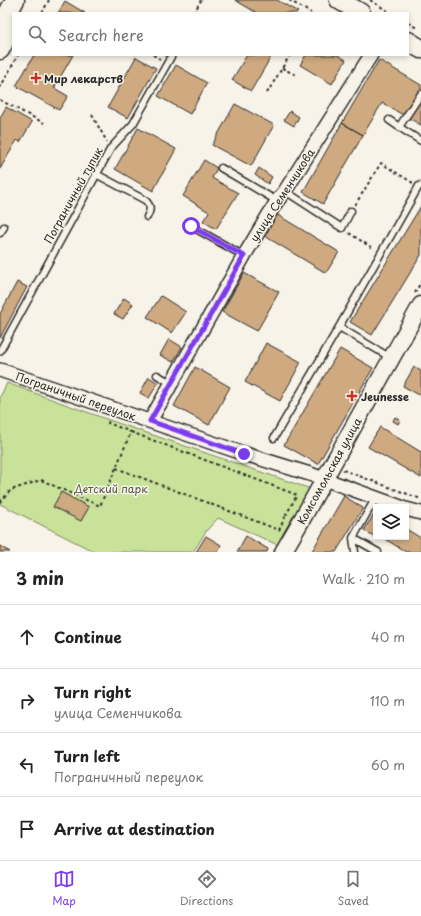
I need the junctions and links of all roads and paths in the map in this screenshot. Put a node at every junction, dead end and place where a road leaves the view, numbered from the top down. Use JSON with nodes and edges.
{"nodes":[{"id":1,"x":15,"y":0,"type":"edge"},
{"id":2,"x":27,"y":0,"type":"edge"},
{"id":3,"x":49,"y":0,"type":"edge"},
{"id":4,"x":201,"y":0,"type":"edge"},
{"id":5,"x":289,"y":0,"type":"edge"},
{"id":6,"x":339,"y":0,"type":"edge"},
{"id":7,"x":370,"y":0,"type":"edge"},
{"id":8,"x":21,"y":12,"type":"edge"},
{"id":9,"x":43,"y":12,"type":"edge"},
{"id":10,"x":195,"y":12,"type":"edge"},
{"id":11,"x":309,"y":12,"type":"edge"},
{"id":12,"x":359,"y":12,"type":"edge"},
{"id":13,"x":389,"y":12,"type":"edge"},
{"id":14,"x":409,"y":24,"type":"edge"},
{"id":15,"x":0,"y":28,"type":"edge"},
{"id":16,"x":12,"y":28,"type":"edge"},
{"id":17,"x":421,"y":31,"type":"edge"},
{"id":18,"x":409,"y":42,"type":"edge"},
{"id":19,"x":421,"y":49,"type":"edge"},
{"id":20,"x":0,"y":50,"type":"edge"},
{"id":21,"x":17,"y":56,"type":"edge"},
{"id":22,"x":171,"y":56,"type":"edge"},
{"id":23,"x":289,"y":56,"type":"edge"},
{"id":24,"x":370,"y":56,"type":"edge"},
{"id":25,"x":282,"y":68,"type":"junction"},
{"id":26,"x":296,"y":75,"type":"dead end"},
{"id":27,"x":0,"y":88,"type":"edge"},
{"id":28,"x":267,"y":93,"type":"dead end"},
{"id":29,"x":421,"y":94,"type":"edge"},
{"id":30,"x":0,"y":100,"type":"edge"},
{"id":31,"x":92,"y":115,"type":"dead end"},
{"id":32,"x":389,"y":120,"type":"dead end"},
{"id":33,"x":44,"y":123,"type":"dead end"},
{"id":34,"x":399,"y":127,"type":"junction"},
{"id":35,"x":421,"y":141,"type":"edge"},
{"id":36,"x":111,"y":148,"type":"junction"},
{"id":37,"x":221,"y":168,"type":"dead end"},
{"id":38,"x":96,"y":174,"type":"junction"},
{"id":39,"x":420,"y":186,"type":"edge"},
{"id":40,"x":281,"y":196,"type":"junction"},
{"id":41,"x":351,"y":211,"type":"joint"},
{"id":42,"x":147,"y":217,"type":"dead end"},
{"id":43,"x":191,"y":226,"type":"dead end"},
{"id":44,"x":4,"y":227,"type":"dead end"},
{"id":45,"x":342,"y":228,"type":"junction"},
{"id":46,"x":0,"y":233,"type":"edge"},
{"id":47,"x":381,"y":254,"type":"junction"},
{"id":48,"x":244,"y":256,"type":"junction"},
{"id":49,"x":421,"y":305,"type":"edge"},
{"id":50,"x":339,"y":328,"type":"junction"},
{"id":51,"x":0,"y":351,"type":"edge"},
{"id":52,"x":392,"y":358,"type":"junction"},
{"id":53,"x":0,"y":370,"type":"edge"},
{"id":54,"x":157,"y":375,"type":"dead end"},
{"id":55,"x":171,"y":383,"type":"junction"},
{"id":56,"x":109,"y":420,"type":"dead end"},
{"id":57,"x":150,"y":421,"type":"junction"},
{"id":58,"x":131,"y":432,"type":"junction"},
{"id":59,"x":274,"y":438,"type":"dead end"},
{"id":60,"x":116,"y":468,"type":"junction"},
{"id":61,"x":341,"y":470,"type":"dead end"},
{"id":62,"x":324,"y":480,"type":"junction"},
{"id":63,"x":421,"y":498,"type":"edge"},
{"id":64,"x":375,"y":499,"type":"junction"},
{"id":65,"x":0,"y":502,"type":"edge"},
{"id":66,"x":391,"y":504,"type":"edge"},
{"id":67,"x":409,"y":510,"type":"edge"},
{"id":68,"x":421,"y":513,"type":"edge"},
{"id":69,"x":286,"y":516,"type":"junction"},
{"id":70,"x":301,"y":521,"type":"junction"},
{"id":71,"x":353,"y":538,"type":"junction"},
{"id":72,"x":283,"y":552,"type":"edge"},
{"id":73,"x":355,"y":552,"type":"edge"},
{"id":74,"x":378,"y":552,"type":"edge"}],
"edges":[{"from":1,"to":15,"type":"main road"},
{"from":2,"to":8,"type":"main road"},
{"from":3,"to":9,"type":"path"},
{"from":4,"to":10,"type":"path"},
{"from":5,"to":11,"type":"path"},
{"from":6,"to":12,"type":"main road"},
{"from":7,"to":13,"type":"path"},
{"from":14,"to":17,"type":"path"},
{"from":16,"to":20,"type":"main road"},
{"from":18,"to":19,"type":"main road"},
{"from":21,"to":27,"type":"path"},
{"from":22,"to":36,"type":"lane","name":"Пограничный тупик"},
{"from":23,"to":25,"type":"path"},
{"from":24,"to":40,"type":"street","name":"улица Семенчикова"},
{"from":25,"to":26,"type":"path"},
{"from":25,"to":28,"type":"path"},
{"from":29,"to":34,"type":"lane"},
{"from":30,"to":33,"type":"path"},
{"from":31,"to":36,"type":"path"},
{"from":32,"to":34,"type":"lane"},
{"from":34,"to":35,"type":"lane"},
{"from":36,"to":38,"type":"lane","name":"Пограничный тупик"},
{"from":37,"to":40,"type":"lane"},
{"from":38,"to":42,"type":"lane"},
{"from":38,"to":51,"type":"lane","name":"Пограничный тупик"},
{"from":39,"to":41,"type":"path"},
{"from":39,"to":47,"type":"lane"},
{"from":40,"to":45,"type":"lane"},
{"from":40,"to":48,"type":"street","name":"улица Семенчикова"},
{"from":41,"to":45,"type":"lane"},
{"from":43,"to":48,"type":"lane"},
{"from":44,"to":46,"type":"lane"},
{"from":45,"to":47,"type":"path"},
{"from":47,"to":50,"type":"lane"},
{"from":48,"to":55,"type":"street","name":"улица Семенчикова"},
{"from":49,"to":52,"type":"street","name":"Комсомольская улица"},
{"from":50,"to":52,"type":"lane"},
{"from":50,"to":59,"type":"lane"},
{"from":52,"to":62,"type":"street","name":"Комсомольская улица"},
{"from":53,"to":57,"type":"street","name":"Пограничный переулок"},
{"from":54,"to":55,"type":"lane"},
{"from":55,"to":57,"type":"street","name":"улица Семенчикова"},
{"from":56,"to":58,"type":"path"},
{"from":57,"to":62,"type":"street","name":"Пограничный переулок"},
{"from":58,"to":60,"type":"path"},
{"from":58,"to":69,"type":"path"},
{"from":60,"to":65,"type":"path"},
{"from":60,"to":69,"type":"path"},
{"from":61,"to":63,"type":"path"},
{"from":62,"to":64,"type":"street","name":"Пограничный переулок"},
{"from":62,"to":70,"type":"street","name":"Комсомольская улица"},
{"from":64,"to":66,"type":"street","name":"Пограничный переулок"},
{"from":64,"to":71,"type":"lane"},
{"from":67,"to":68,"type":"street"},
{"from":69,"to":70,"type":"path"},
{"from":70,"to":72,"type":"street","name":"Комсомольская улица"},
{"from":71,"to":73,"type":"lane"},
{"from":71,"to":74,"type":"lane"}]}
